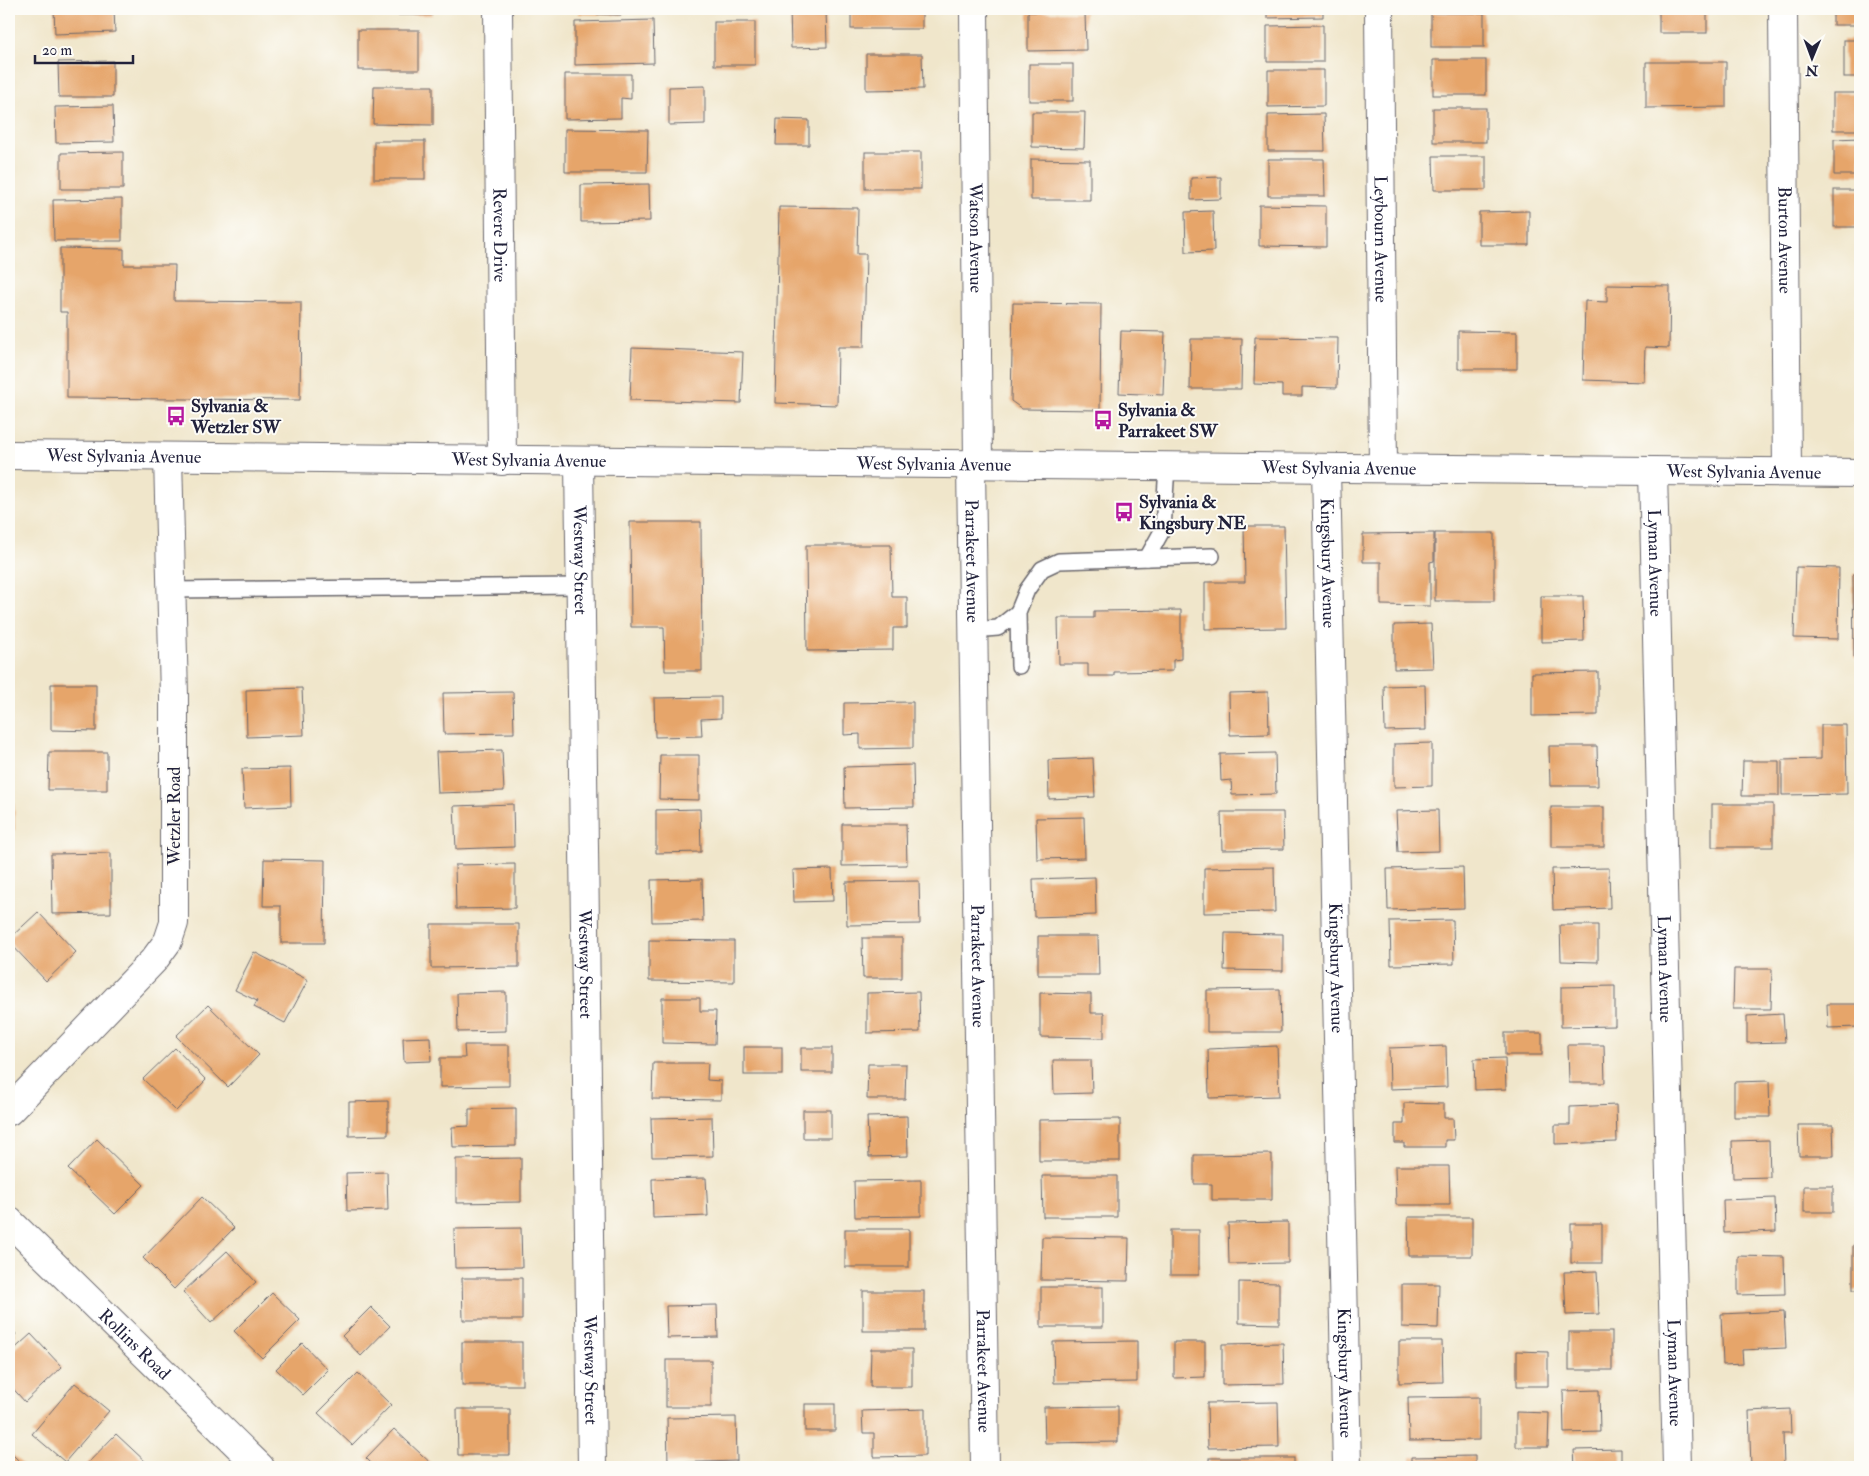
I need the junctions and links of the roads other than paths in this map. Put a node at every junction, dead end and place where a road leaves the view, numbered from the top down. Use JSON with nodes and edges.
{"nodes":[{"id":1,"x":498,"y":9,"type":"edge"},
{"id":2,"x":974,"y":9,"type":"edge"},
{"id":3,"x":1379,"y":9,"type":"edge"},
{"id":4,"x":1783,"y":9,"type":"edge"},
{"id":5,"x":9,"y":455,"type":"edge"},
{"id":6,"x":168,"y":457,"type":"junction"},
{"id":7,"x":502,"y":461,"type":"junction"},
{"id":8,"x":579,"y":462,"type":"junction"},
{"id":9,"x":974,"y":466,"type":"junction"},
{"id":10,"x":1167,"y":466,"type":"junction"},
{"id":11,"x":1326,"y":468,"type":"junction"},
{"id":12,"x":1383,"y":468,"type":"junction"},
{"id":13,"x":1653,"y":471,"type":"junction"},
{"id":14,"x":1787,"y":472,"type":"junction"},
{"id":15,"x":1860,"y":473,"type":"edge"},
{"id":16,"x":1212,"y":556,"type":"dead end"},
{"id":17,"x":1147,"y":558,"type":"junction"},
{"id":18,"x":580,"y":586,"type":"junction"},
{"id":19,"x":171,"y":590,"type":"junction"},
{"id":20,"x":1018,"y":612,"type":"junction"},
{"id":21,"x":973,"y":630,"type":"junction"},
{"id":22,"x":1019,"y":666,"type":"dead end"},
{"id":23,"x":9,"y":1111,"type":"edge"},
{"id":24,"x":9,"y":1221,"type":"edge"},
{"id":25,"x":260,"y":1467,"type":"edge"},
{"id":26,"x":592,"y":1467,"type":"edge"},
{"id":27,"x":985,"y":1467,"type":"edge"},
{"id":28,"x":1347,"y":1467,"type":"edge"},
{"id":29,"x":1677,"y":1467,"type":"edge"}],
"edges":[{"from":1,"to":7,"type":"street","name":"Revere Drive"},
{"from":2,"to":9,"type":"street","name":"Watson Avenue"},
{"from":3,"to":12,"type":"street","name":"Leybourn Avenue"},
{"from":4,"to":14,"type":"street","name":"Burton Avenue"},
{"from":5,"to":6,"type":"street","name":"West Sylvania Avenue"},
{"from":6,"to":7,"type":"street","name":"West Sylvania Avenue"},
{"from":6,"to":19,"type":"street","name":"Wetzler Road"},
{"from":7,"to":8,"type":"street","name":"West Sylvania Avenue"},
{"from":8,"to":9,"type":"street","name":"West Sylvania Avenue"},
{"from":8,"to":18,"type":"street","name":"Westway Street"},
{"from":9,"to":10,"type":"street","name":"West Sylvania Avenue"},
{"from":9,"to":21,"type":"street","name":"Parrakeet Avenue"},
{"from":10,"to":11,"type":"street","name":"West Sylvania Avenue"},
{"from":10,"to":17,"type":"lane"},
{"from":11,"to":12,"type":"street","name":"West Sylvania Avenue"},
{"from":11,"to":28,"type":"street","name":"Kingsbury Avenue"},
{"from":12,"to":13,"type":"street","name":"West Sylvania Avenue"},
{"from":13,"to":14,"type":"street","name":"West Sylvania Avenue"},
{"from":13,"to":29,"type":"street","name":"Lyman Avenue"},
{"from":14,"to":15,"type":"street","name":"West Sylvania Avenue"},
{"from":16,"to":17,"type":"lane"},
{"from":17,"to":20,"type":"lane"},
{"from":18,"to":19,"type":"lane"},
{"from":18,"to":26,"type":"street","name":"Westway Street"},
{"from":19,"to":23,"type":"street","name":"Wetzler Road"},
{"from":20,"to":21,"type":"lane"},
{"from":20,"to":22,"type":"lane"},
{"from":21,"to":27,"type":"street","name":"Parrakeet Avenue"},
{"from":24,"to":25,"type":"street","name":"Rollins Road"}]}
